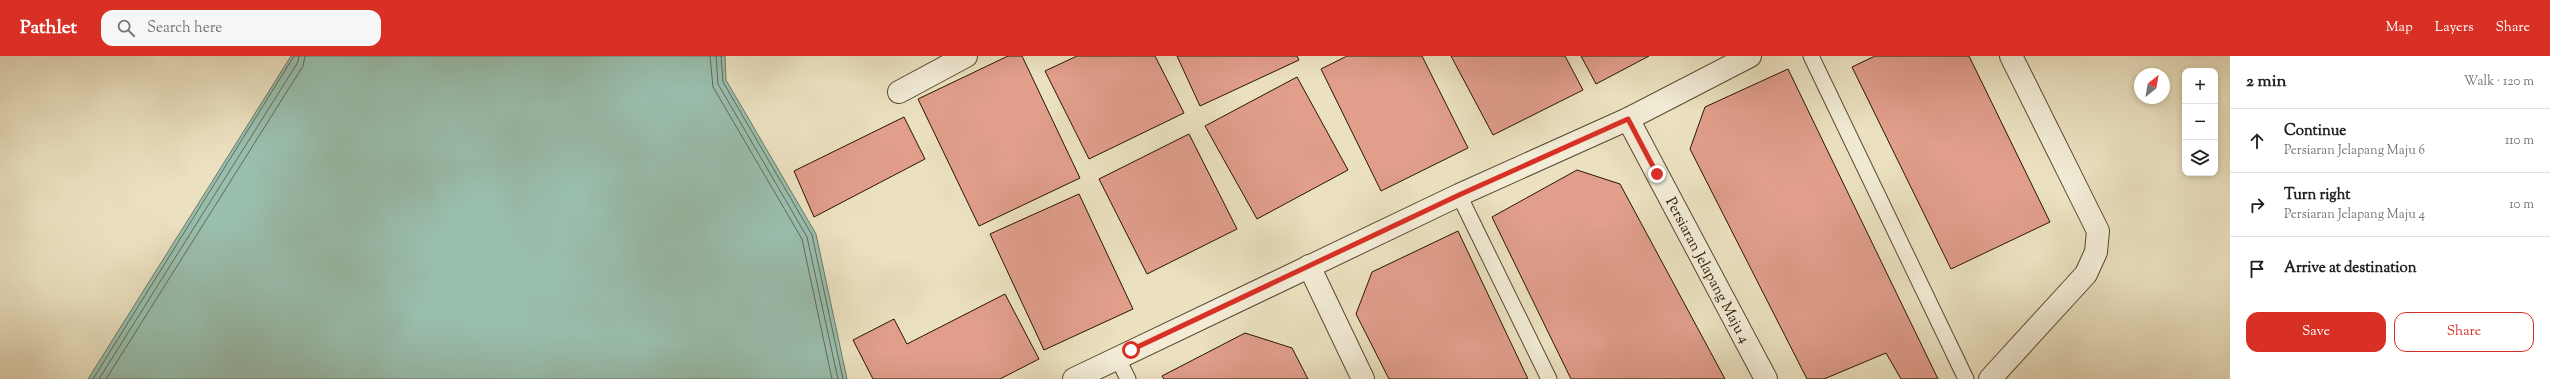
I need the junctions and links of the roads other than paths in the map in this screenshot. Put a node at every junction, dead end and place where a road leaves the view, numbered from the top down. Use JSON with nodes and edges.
{"nodes":[{"id":1,"x":966,"y":56,"type":"edge"},
{"id":2,"x":1750,"y":56,"type":"edge"},
{"id":3,"x":1811,"y":56,"type":"edge"},
{"id":4,"x":2011,"y":56,"type":"edge"},
{"id":5,"x":899,"y":92,"type":"dead end"},
{"id":6,"x":1628,"y":119,"type":"junction"},
{"id":7,"x":1459,"y":195,"type":"junction"},
{"id":8,"x":1308,"y":266,"type":"junction"},
{"id":9,"x":1117,"y":357,"type":"junction"},
{"id":10,"x":1074,"y":379,"type":"edge"},
{"id":11,"x":1128,"y":379,"type":"edge"},
{"id":12,"x":1363,"y":379,"type":"edge"},
{"id":13,"x":1549,"y":379,"type":"edge"},
{"id":14,"x":1766,"y":379,"type":"edge"},
{"id":15,"x":1966,"y":379,"type":"edge"},
{"id":16,"x":1990,"y":379,"type":"edge"}],
"edges":[{"from":1,"to":5,"type":"street"},
{"from":2,"to":6,"type":"street"},
{"from":3,"to":15,"type":"lane"},
{"from":4,"to":16,"type":"street"},
{"from":6,"to":7,"type":"street"},
{"from":6,"to":14,"type":"street","name":"Persiaran Jelapang Maju 4"},
{"from":7,"to":8,"type":"street"},
{"from":7,"to":13,"type":"lane"},
{"from":8,"to":9,"type":"street"},
{"from":8,"to":12,"type":"street"},
{"from":9,"to":10,"type":"street"},
{"from":9,"to":11,"type":"lane"}]}
